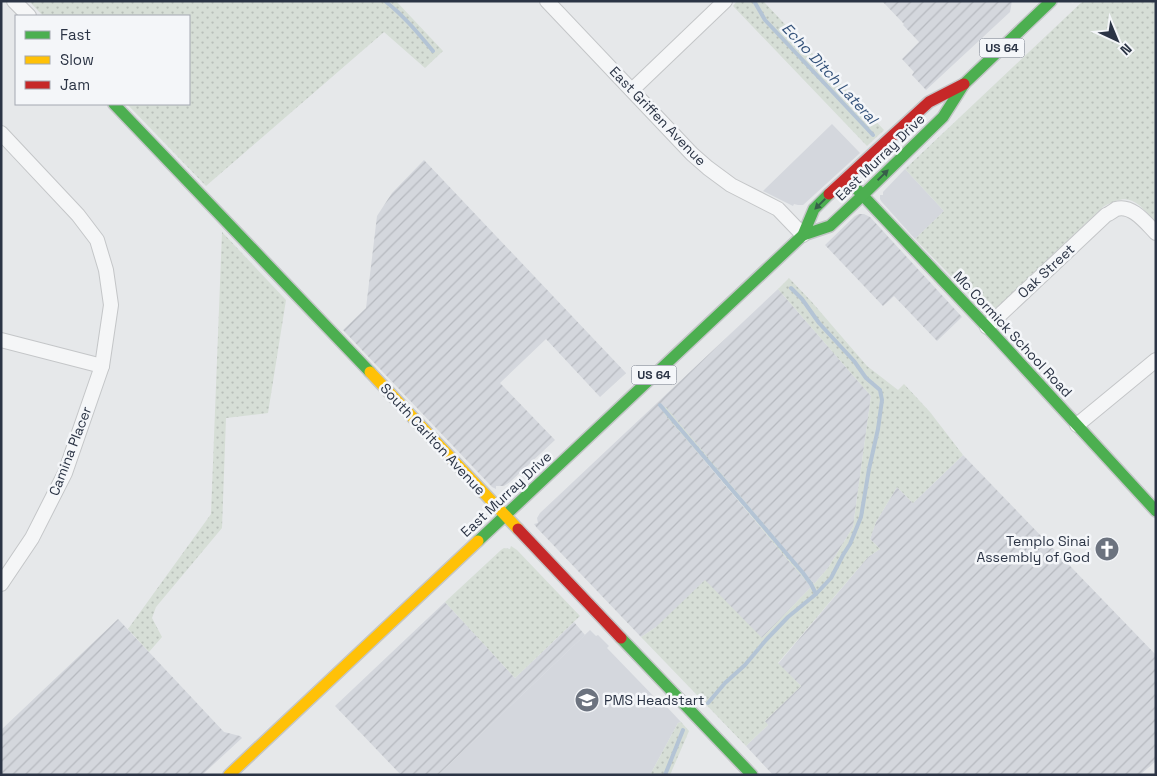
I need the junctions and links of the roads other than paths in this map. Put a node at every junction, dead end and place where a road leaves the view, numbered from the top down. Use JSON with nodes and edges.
{"nodes":[{"id":1,"x":14,"y":1,"type":"edge"},
{"id":2,"x":547,"y":1,"type":"edge"},
{"id":3,"x":725,"y":1,"type":"edge"},
{"id":4,"x":1051,"y":1,"type":"edge"},
{"id":5,"x":1036,"y":6,"type":"edge"},
{"id":6,"x":28,"y":15,"type":"edge"},
{"id":7,"x":964,"y":84,"type":"junction"},
{"id":8,"x":632,"y":90,"type":"junction"},
{"id":9,"x":115,"y":105,"type":"edge"},
{"id":10,"x":1,"y":133,"type":"edge"},
{"id":11,"x":847,"y":178,"type":"junction"},
{"id":12,"x":863,"y":195,"type":"junction"},
{"id":13,"x":1156,"y":233,"type":"edge"},
{"id":14,"x":803,"y":235,"type":"junction"},
{"id":15,"x":987,"y":327,"type":"junction"},
{"id":16,"x":1,"y":340,"type":"edge"},
{"id":17,"x":1156,"y":360,"type":"edge"},
{"id":18,"x":102,"y":366,"type":"junction"},
{"id":19,"x":1077,"y":425,"type":"junction"},
{"id":20,"x":1156,"y":511,"type":"edge"},
{"id":21,"x":505,"y":516,"type":"junction"},
{"id":22,"x":1,"y":584,"type":"edge"},
{"id":23,"x":230,"y":775,"type":"edge"},
{"id":24,"x":752,"y":775,"type":"edge"}],
"edges":[{"from":1,"to":6,"type":"street"},
{"from":2,"to":8,"type":"street","name":"East Griffen Avenue"},
{"from":3,"to":8,"type":"street"},
{"from":4,"to":5,"type":"main road","name":"East Murray Drive","number":"US 64"},
{"from":5,"to":7,"type":"main road","name":"East Murray Drive","number":"US 64"},
{"from":7,"to":11,"type":"main road","name":"East Murray Drive","number":"US 64"},
{"from":12,"to":7,"type":"main road","name":"East Murray Drive","number":"US 64","one_way":true},
{"from":8,"to":14,"type":"street","name":"East Griffen Avenue"},
{"from":9,"to":21,"type":"main road","name":"South Carlton Avenue"},
{"from":10,"to":18,"type":"street","name":"Camina Placer"},
{"from":11,"to":12,"type":"main road","name":"Mc Cormick School Road"},
{"from":11,"to":14,"type":"main road","name":"East Murray Drive","number":"US 64","one_way":true},
{"from":12,"to":14,"type":"main road","name":"East Murray Drive","number":"US 64"},
{"from":12,"to":15,"type":"main road","name":"Mc Cormick School Road"},
{"from":13,"to":15,"type":"street","name":"Oak Street"},
{"from":14,"to":21,"type":"main road","name":"East Murray Drive","number":"US 64"},
{"from":15,"to":19,"type":"main road","name":"Mc Cormick School Road"},
{"from":16,"to":18,"type":"street"},
{"from":17,"to":19,"type":"street"},
{"from":18,"to":22,"type":"street","name":"Camina Placer"},
{"from":19,"to":20,"type":"main road","name":"Mc Cormick School Road"},
{"from":21,"to":23,"type":"main road","name":"East Murray Drive","number":"US 64"},
{"from":21,"to":24,"type":"main road","name":"South Carlton Avenue"}]}
